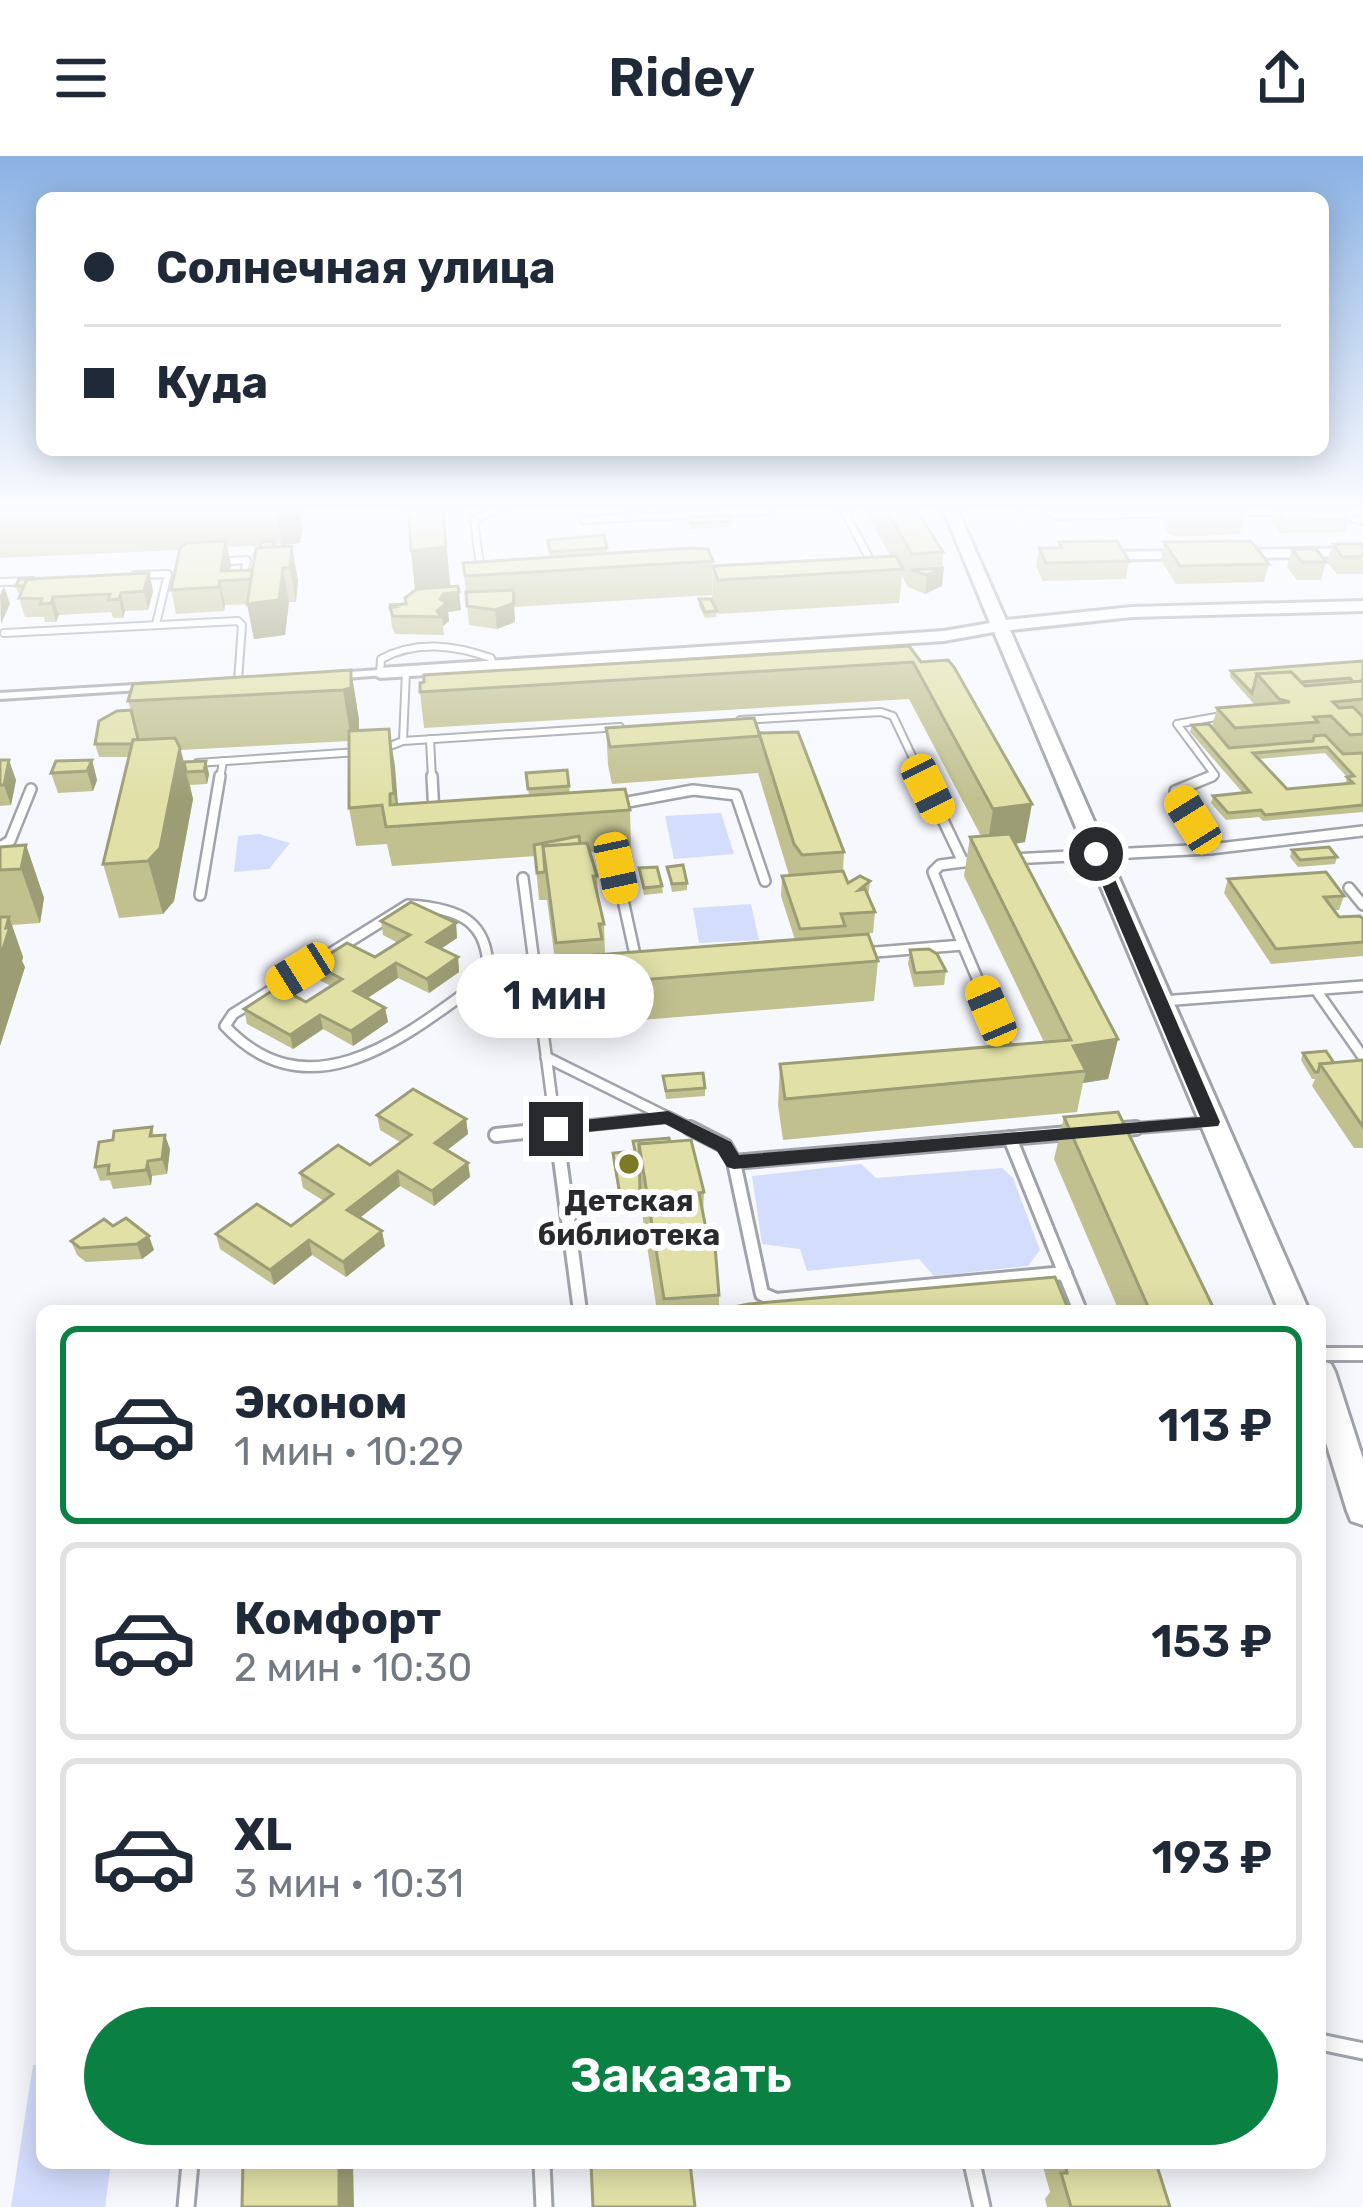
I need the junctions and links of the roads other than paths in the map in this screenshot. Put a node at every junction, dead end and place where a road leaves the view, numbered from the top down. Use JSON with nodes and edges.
{"nodes":[{"id":1,"x":160,"y":607,"type":"edge"},
{"id":2,"x":990,"y":607,"type":"edge"},
{"id":3,"x":1336,"y":607,"type":"edge"},
{"id":4,"x":156,"y":624,"type":"junction"},
{"id":5,"x":998,"y":627,"type":"junction"},
{"id":6,"x":4,"y":633,"type":"dead end"},
{"id":7,"x":493,"y":666,"type":"junction"},
{"id":8,"x":406,"y":671,"type":"junction"},
{"id":9,"x":380,"y":673,"type":"junction"},
{"id":10,"x":309,"y":677,"type":"edge"},
{"id":11,"x":262,"y":680,"type":"edge"},
{"id":12,"x":238,"y":681,"type":"junction"},
{"id":13,"x":214,"y":683,"type":"edge"},
{"id":14,"x":168,"y":686,"type":"edge"},
{"id":15,"x":0,"y":696,"type":"edge"},
{"id":16,"x":1232,"y":715,"type":"edge"},
{"id":17,"x":739,"y":720,"type":"edge"},
{"id":18,"x":644,"y":726,"type":"edge"},
{"id":19,"x":430,"y":739,"type":"junction"},
{"id":20,"x":403,"y":741,"type":"junction"},
{"id":21,"x":223,"y":761,"type":"junction"},
{"id":22,"x":182,"y":764,"type":"edge"},
{"id":23,"x":31,"y":789,"type":"dead end"},
{"id":24,"x":612,"y":805,"type":"edge"},
{"id":25,"x":442,"y":820,"type":"edge"},
{"id":26,"x":1363,"y":830,"type":"edge"},
{"id":27,"x":0,"y":847,"type":"edge"},
{"id":28,"x":1210,"y":849,"type":"junction"},
{"id":29,"x":1096,"y":854,"type":"junction"},
{"id":30,"x":1003,"y":859,"type":"edge"},
{"id":31,"x":983,"y":861,"type":"edge"},
{"id":32,"x":963,"y":862,"type":"junction"},
{"id":33,"x":616,"y":868,"type":"dead end"},
{"id":34,"x":524,"y":878,"type":"dead end"},
{"id":35,"x":765,"y":881,"type":"dead end"},
{"id":36,"x":1348,"y":888,"type":"dead end"},
{"id":37,"x":200,"y":895,"type":"dead end"},
{"id":38,"x":1363,"y":905,"type":"edge"},
{"id":39,"x":963,"y":945,"type":"junction"},
{"id":40,"x":850,"y":954,"type":"edge"},
{"id":41,"x":647,"y":970,"type":"edge"},
{"id":42,"x":488,"y":976,"type":"junction"},
{"id":43,"x":1363,"y":986,"type":"edge"},
{"id":44,"x":1316,"y":990,"type":"junction"},
{"id":45,"x":1159,"y":1001,"type":"junction"},
{"id":46,"x":539,"y":1002,"type":"junction"},
{"id":47,"x":1005,"y":1044,"type":"edge"},
{"id":48,"x":546,"y":1057,"type":"junction"},
{"id":49,"x":1363,"y":1057,"type":"edge"},
{"id":50,"x":668,"y":1117,"type":"junction"},
{"id":51,"x":1211,"y":1122,"type":"junction"},
{"id":52,"x":556,"y":1129,"type":"junction"},
{"id":53,"x":1102,"y":1131,"type":"edge"},
{"id":54,"x":1079,"y":1132,"type":"edge"},
{"id":55,"x":496,"y":1135,"type":"dead end"},
{"id":56,"x":1010,"y":1138,"type":"junction"},
{"id":57,"x":734,"y":1162,"type":"junction"},
{"id":58,"x":1065,"y":1273,"type":"junction"},
{"id":59,"x":579,"y":1305,"type":"edge"},
{"id":60,"x":1078,"y":1305,"type":"edge"},
{"id":61,"x":1291,"y":1305,"type":"edge"},
{"id":62,"x":1326,"y":1354,"type":"edge"},
{"id":63,"x":1363,"y":1354,"type":"edge"},
{"id":64,"x":1326,"y":1391,"type":"edge"},
{"id":65,"x":1363,"y":1511,"type":"edge"},
{"id":66,"x":1326,"y":2043,"type":"edge"},
{"id":67,"x":1363,"y":2051,"type":"edge"},
{"id":68,"x":189,"y":2169,"type":"edge"},
{"id":69,"x":542,"y":2169,"type":"edge"},
{"id":70,"x":973,"y":2169,"type":"edge"},
{"id":71,"x":186,"y":2207,"type":"edge"},
{"id":72,"x":544,"y":2207,"type":"edge"},
{"id":73,"x":982,"y":2207,"type":"edge"}],
"edges":[{"from":1,"to":4,"type":"lane"},
{"from":2,"to":5,"type":"street"},
{"from":3,"to":5,"type":"street"},
{"from":4,"to":6,"type":"lane"},
{"from":4,"to":12,"type":"lane"},
{"from":5,"to":7,"type":"street"},
{"from":5,"to":29,"type":"street"},
{"from":7,"to":8,"type":"street"},
{"from":7,"to":9,"type":"lane"},
{"from":8,"to":9,"type":"street"},
{"from":8,"to":20,"type":"lane"},
{"from":9,"to":10,"type":"street"},
{"from":11,"to":12,"type":"street"},
{"from":12,"to":13,"type":"street"},
{"from":14,"to":15,"type":"street"},
{"from":16,"to":28,"type":"lane"},
{"from":17,"to":32,"type":"lane"},
{"from":18,"to":19,"type":"lane"},
{"from":19,"to":20,"type":"lane"},
{"from":19,"to":25,"type":"lane"},
{"from":20,"to":21,"type":"lane"},
{"from":21,"to":22,"type":"lane"},
{"from":21,"to":37,"type":"lane"},
{"from":23,"to":27,"type":"lane"},
{"from":24,"to":35,"type":"lane"},
{"from":26,"to":28,"type":"lane"},
{"from":28,"to":29,"type":"lane"},
{"from":29,"to":30,"type":"lane"},
{"from":29,"to":45,"type":"street"},
{"from":31,"to":32,"type":"lane"},
{"from":32,"to":39,"type":"lane"},
{"from":33,"to":41,"type":"lane"},
{"from":34,"to":46,"type":"lane"},
{"from":36,"to":38,"type":"lane"},
{"from":39,"to":40,"type":"lane"},
{"from":39,"to":47,"type":"lane"},
{"from":42,"to":42,"type":"lane"},
{"from":42,"to":46,"type":"lane"},
{"from":43,"to":44,"type":"lane"},
{"from":44,"to":45,"type":"lane"},
{"from":44,"to":49,"type":"lane"},
{"from":45,"to":51,"type":"street"},
{"from":46,"to":48,"type":"lane"},
{"from":48,"to":50,"type":"lane"},
{"from":48,"to":52,"type":"lane"},
{"from":50,"to":52,"type":"lane"},
{"from":50,"to":57,"type":"lane"},
{"from":51,"to":53,"type":"lane"},
{"from":51,"to":61,"type":"street"},
{"from":52,"to":55,"type":"lane"},
{"from":52,"to":59,"type":"lane"},
{"from":54,"to":56,"type":"lane"},
{"from":56,"to":57,"type":"lane"},
{"from":56,"to":58,"type":"lane"},
{"from":57,"to":58,"type":"lane"},
{"from":58,"to":60,"type":"lane"},
{"from":62,"to":63,"type":"lane"},
{"from":64,"to":65,"type":"street"},
{"from":66,"to":67,"type":"lane"},
{"from":68,"to":71,"type":"lane"},
{"from":69,"to":72,"type":"lane"},
{"from":70,"to":73,"type":"lane"}]}
